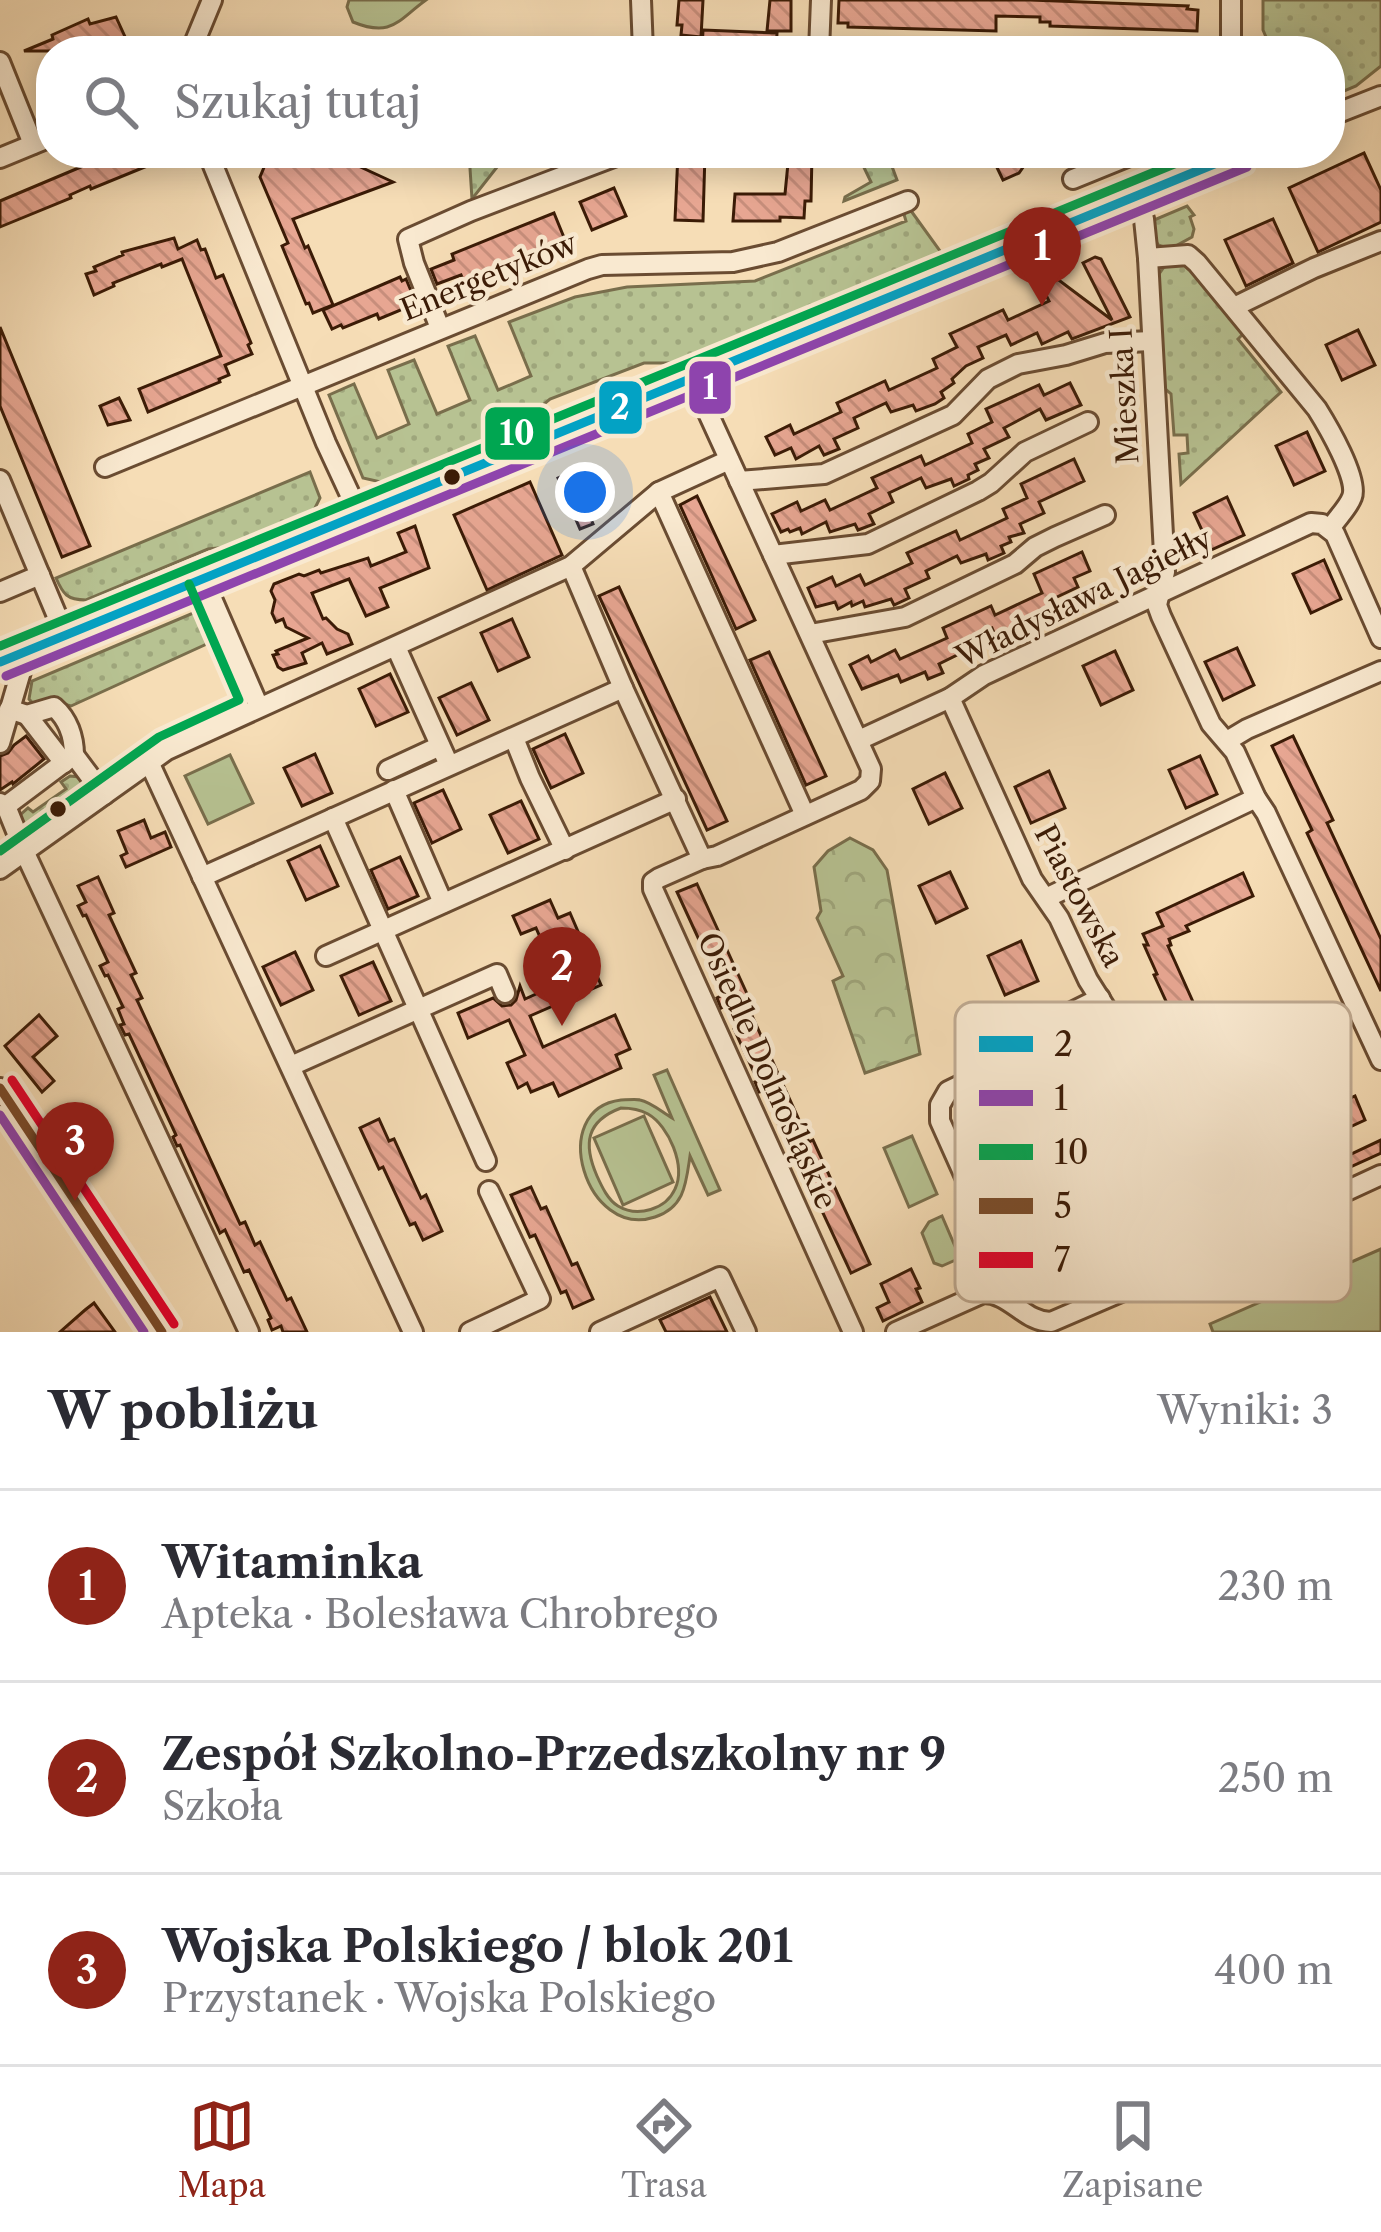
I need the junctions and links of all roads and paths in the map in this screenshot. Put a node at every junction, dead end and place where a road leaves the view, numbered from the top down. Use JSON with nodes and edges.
{"nodes":[{"id":1,"x":212,"y":0,"type":"edge"},
{"id":2,"x":641,"y":0,"type":"edge"},
{"id":3,"x":820,"y":0,"type":"edge"},
{"id":4,"x":1231,"y":0,"type":"edge"},
{"id":5,"x":197,"y":36,"type":"edge"},
{"id":6,"x":642,"y":36,"type":"edge"},
{"id":7,"x":819,"y":36,"type":"edge"},
{"id":8,"x":1231,"y":36,"type":"edge"},
{"id":9,"x":0,"y":62,"type":"edge"},
{"id":10,"x":1381,"y":95,"type":"edge"},
{"id":11,"x":1345,"y":110,"type":"edge"},
{"id":12,"x":36,"y":129,"type":"edge"},
{"id":13,"x":36,"y":143,"type":"edge"},
{"id":14,"x":0,"y":158,"type":"edge"},
{"id":15,"x":214,"y":168,"type":"edge"},
{"id":16,"x":586,"y":168,"type":"edge"},
{"id":17,"x":1100,"y":168,"type":"edge"},
{"id":18,"x":1205,"y":168,"type":"edge"},
{"id":19,"x":1073,"y":179,"type":"dead end"},
{"id":20,"x":1138,"y":196,"type":"junction"},
{"id":21,"x":908,"y":201,"type":"dead end"},
{"id":22,"x":1381,"y":241,"type":"edge"},
{"id":23,"x":1148,"y":258,"type":"junction"},
{"id":24,"x":1234,"y":307,"type":"junction"},
{"id":25,"x":440,"y":328,"type":"junction"},
{"id":26,"x":1152,"y":341,"type":"junction"},
{"id":27,"x":692,"y":378,"type":"junction"},
{"id":28,"x":302,"y":385,"type":"junction"},
{"id":29,"x":1088,"y":422,"type":"dead end"},
{"id":30,"x":729,"y":460,"type":"junction"},
{"id":31,"x":105,"y":467,"type":"dead end"},
{"id":32,"x":0,"y":480,"type":"edge"},
{"id":33,"x":740,"y":481,"type":"junction"},
{"id":34,"x":659,"y":492,"type":"junction"},
{"id":35,"x":358,"y":514,"type":"junction"},
{"id":36,"x":1105,"y":514,"type":"dead end"},
{"id":37,"x":1333,"y":531,"type":"junction"},
{"id":38,"x":773,"y":555,"type":"junction"},
{"id":39,"x":571,"y":566,"type":"junction"},
{"id":40,"x":40,"y":575,"type":"junction"},
{"id":41,"x":203,"y":578,"type":"junction"},
{"id":42,"x":0,"y":592,"type":"edge"},
{"id":43,"x":1159,"y":593,"type":"junction"},
{"id":44,"x":810,"y":634,"type":"junction"},
{"id":45,"x":65,"y":635,"type":"junction"},
{"id":46,"x":1381,"y":638,"type":"edge"},
{"id":47,"x":396,"y":647,"type":"junction"},
{"id":48,"x":27,"y":651,"type":"junction"},
{"id":49,"x":0,"y":662,"type":"edge"},
{"id":50,"x":1381,"y":671,"type":"edge"},
{"id":51,"x":623,"y":688,"type":"junction"},
{"id":52,"x":950,"y":698,"type":"junction"},
{"id":53,"x":259,"y":707,"type":"junction"},
{"id":54,"x":18,"y":712,"type":"junction"},
{"id":55,"x":514,"y":738,"type":"junction"},
{"id":56,"x":859,"y":740,"type":"junction"},
{"id":57,"x":1227,"y":741,"type":"junction"},
{"id":58,"x":0,"y":743,"type":"edge"},
{"id":59,"x":440,"y":746,"type":"junction"},
{"id":60,"x":69,"y":759,"type":"junction"},
{"id":61,"x":149,"y":762,"type":"junction"},
{"id":62,"x":449,"y":765,"type":"junction"},
{"id":63,"x":391,"y":780,"type":"junction"},
{"id":64,"x":104,"y":795,"type":"junction"},
{"id":65,"x":1256,"y":798,"type":"junction"},
{"id":66,"x":676,"y":799,"type":"junction"},
{"id":67,"x":3,"y":804,"type":"edge"},
{"id":68,"x":805,"y":815,"type":"junction"},
{"id":69,"x":333,"y":818,"type":"junction"},
{"id":70,"x":566,"y":850,"type":"junction"},
{"id":71,"x":25,"y":853,"type":"junction"},
{"id":72,"x":702,"y":859,"type":"junction"},
{"id":73,"x":0,"y":869,"type":"edge"},
{"id":74,"x":202,"y":878,"type":"junction"},
{"id":75,"x":1046,"y":898,"type":"junction"},
{"id":76,"x":443,"y":903,"type":"junction"},
{"id":77,"x":383,"y":930,"type":"junction"},
{"id":78,"x":326,"y":956,"type":"dead end"},
{"id":79,"x":505,"y":993,"type":"dead end"},
{"id":80,"x":1100,"y":998,"type":"junction"},
{"id":81,"x":1092,"y":1002,"type":"edge"},
{"id":82,"x":1102,"y":1002,"type":"edge"},
{"id":83,"x":418,"y":1009,"type":"junction"},
{"id":84,"x":1381,"y":1060,"type":"edge"},
{"id":85,"x":291,"y":1066,"type":"junction"},
{"id":86,"x":0,"y":1088,"type":"edge"},
{"id":87,"x":955,"y":1088,"type":"edge"},
{"id":88,"x":955,"y":1155,"type":"edge"},
{"id":89,"x":486,"y":1161,"type":"dead end"},
{"id":90,"x":1381,"y":1175,"type":"edge"},
{"id":91,"x":1351,"y":1189,"type":"edge"},
{"id":92,"x":489,"y":1191,"type":"dead end"},
{"id":93,"x":963,"y":1302,"type":"edge"},
{"id":94,"x":1006,"y":1302,"type":"edge"},
{"id":95,"x":1097,"y":1302,"type":"edge"},
{"id":96,"x":1035,"y":1327,"type":"edge"},
{"id":97,"x":160,"y":1331,"type":"edge"},
{"id":98,"x":249,"y":1332,"type":"edge"},
{"id":99,"x":413,"y":1332,"type":"edge"},
{"id":100,"x":470,"y":1332,"type":"edge"},
{"id":101,"x":600,"y":1332,"type":"edge"},
{"id":102,"x":746,"y":1332,"type":"edge"},
{"id":103,"x":853,"y":1332,"type":"edge"},
{"id":104,"x":896,"y":1332,"type":"edge"}],
"edges":[{"from":1,"to":5,"type":"street"},
{"from":2,"to":6,"type":"street"},
{"from":3,"to":7,"type":"street"},
{"from":4,"to":8,"type":"street"},
{"from":9,"to":12,"type":"street"},
{"from":10,"to":11,"type":"street"},
{"from":13,"to":14,"type":"street"},
{"from":15,"to":28,"type":"street"},
{"from":16,"to":25,"type":"street"},
{"from":17,"to":19,"type":"street"},
{"from":18,"to":20,"type":"street"},
{"from":20,"to":23,"type":"street","name":"Mieszka I"},
{"from":20,"to":27,"type":"street"},
{"from":21,"to":25,"type":"street","name":"Energetyków"},
{"from":22,"to":24,"type":"street"},
{"from":23,"to":24,"type":"street"},
{"from":23,"to":26,"type":"street","name":"Mieszka I"},
{"from":24,"to":37,"type":"street"},
{"from":25,"to":28,"type":"street","name":"Energetyków"},
{"from":26,"to":33,"type":"street"},
{"from":26,"to":43,"type":"street","name":"Mieszka I"},
{"from":27,"to":30,"type":"street"},
{"from":27,"to":35,"type":"street"},
{"from":28,"to":31,"type":"street","name":"Energetyków"},
{"from":28,"to":35,"type":"street"},
{"from":29,"to":38,"type":"street"},
{"from":30,"to":33,"type":"street"},
{"from":30,"to":34,"type":"street"},
{"from":32,"to":40,"type":"street"},
{"from":33,"to":38,"type":"street"},
{"from":34,"to":39,"type":"street"},
{"from":34,"to":68,"type":"street"},
{"from":35,"to":41,"type":"street"},
{"from":36,"to":44,"type":"street"},
{"from":37,"to":43,"type":"street","name":"Władysława Jagiełły"},
{"from":37,"to":46,"type":"street"},
{"from":38,"to":44,"type":"street"},
{"from":39,"to":47,"type":"street"},
{"from":39,"to":51,"type":"street"},
{"from":40,"to":42,"type":"street"},
{"from":40,"to":45,"type":"street"},
{"from":41,"to":45,"type":"street"},
{"from":41,"to":53,"type":"street"},
{"from":43,"to":52,"type":"street","name":"Władysława Jagiełły"},
{"from":43,"to":57,"type":"street"},
{"from":44,"to":56,"type":"street"},
{"from":45,"to":48,"type":"street"},
{"from":47,"to":53,"type":"street"},
{"from":47,"to":59,"type":"street"},
{"from":48,"to":49,"type":"street"},
{"from":48,"to":54,"type":"street"},
{"from":50,"to":57,"type":"street"},
{"from":51,"to":55,"type":"street"},
{"from":51,"to":66,"type":"street"},
{"from":52,"to":56,"type":"street","name":"Władysława Jagiełły"},
{"from":52,"to":75,"type":"street","name":"Piastowska"},
{"from":53,"to":61,"type":"street"},
{"from":54,"to":58,"type":"street"},
{"from":54,"to":60,"type":"street"},
{"from":54,"to":60,"type":"street"},
{"from":55,"to":62,"type":"street"},
{"from":55,"to":70,"type":"street"},
{"from":56,"to":68,"type":"street","name":"Osiedle Dolnośląskie"},
{"from":57,"to":65,"type":"street"},
{"from":59,"to":62,"type":"street"},
{"from":59,"to":63,"type":"street"},
{"from":60,"to":64,"type":"street"},
{"from":60,"to":67,"type":"street"},
{"from":61,"to":64,"type":"street"},
{"from":61,"to":74,"type":"street"},
{"from":62,"to":63,"type":"street"},
{"from":63,"to":69,"type":"street"},
{"from":63,"to":76,"type":"street"},
{"from":64,"to":71,"type":"street"},
{"from":65,"to":75,"type":"street"},
{"from":65,"to":84,"type":"street"},
{"from":66,"to":70,"type":"street"},
{"from":66,"to":72,"type":"street"},
{"from":67,"to":71,"type":"street"},
{"from":68,"to":72,"type":"street","name":"Osiedle Dolnośląskie"},
{"from":69,"to":74,"type":"street"},
{"from":69,"to":77,"type":"street"},
{"from":70,"to":76,"type":"street"},
{"from":71,"to":73,"type":"street"},
{"from":71,"to":98,"type":"street"},
{"from":72,"to":103,"type":"street","name":"Osiedle Dolnośląskie"},
{"from":74,"to":85,"type":"street"},
{"from":75,"to":80,"type":"street","name":"Piastowska"},
{"from":76,"to":77,"type":"street"},
{"from":77,"to":78,"type":"street"},
{"from":77,"to":83,"type":"street"},
{"from":79,"to":83,"type":"street"},
{"from":80,"to":81,"type":"street"},
{"from":80,"to":82,"type":"street","name":"Piastowska"},
{"from":83,"to":85,"type":"street"},
{"from":83,"to":89,"type":"street"},
{"from":85,"to":99,"type":"street"},
{"from":86,"to":97,"type":"street"},
{"from":87,"to":88,"type":"street"},
{"from":90,"to":91,"type":"street"},
{"from":92,"to":100,"type":"street"},
{"from":93,"to":104,"type":"street"},
{"from":94,"to":96,"type":"street"},
{"from":95,"to":96,"type":"street"},
{"from":101,"to":102,"type":"street"}]}
